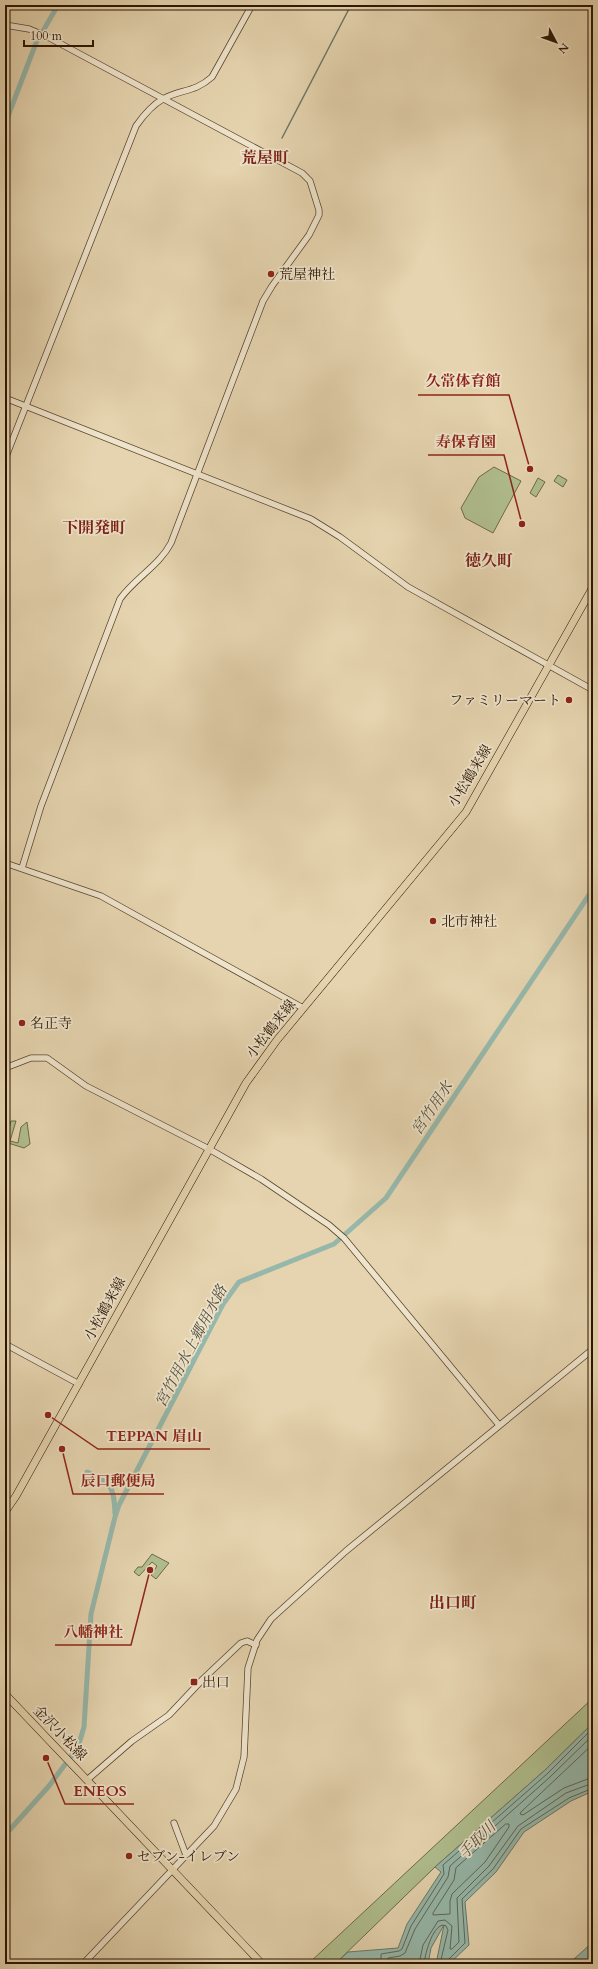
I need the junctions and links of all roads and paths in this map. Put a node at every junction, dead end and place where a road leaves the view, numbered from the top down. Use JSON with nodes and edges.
{"nodes":[{"id":1,"x":252,"y":5,"type":"edge"},
{"id":2,"x":5,"y":25,"type":"edge"},
{"id":3,"x":163,"y":99,"type":"junction"},
{"id":4,"x":5,"y":398,"type":"edge"},
{"id":5,"x":25,"y":406,"type":"junction"},
{"id":6,"x":5,"y":459,"type":"edge"},
{"id":7,"x":197,"y":474,"type":"junction"},
{"id":8,"x":593,"y":586,"type":"edge"},
{"id":9,"x":549,"y":666,"type":"junction"},
{"id":10,"x":593,"y":690,"type":"edge"},
{"id":11,"x":5,"y":863,"type":"edge"},
{"id":12,"x":22,"y":868,"type":"junction"},
{"id":13,"x":304,"y":1008,"type":"junction"},
{"id":14,"x":5,"y":1068,"type":"edge"},
{"id":15,"x":209,"y":1149,"type":"junction"},
{"id":16,"x":5,"y":1344,"type":"edge"},
{"id":17,"x":593,"y":1349,"type":"edge"},
{"id":18,"x":79,"y":1384,"type":"junction"},
{"id":19,"x":499,"y":1425,"type":"junction"},
{"id":20,"x":5,"y":1512,"type":"edge"},
{"id":21,"x":256,"y":1644,"type":"junction"},
{"id":22,"x":5,"y":1694,"type":"edge"},
{"id":23,"x":87,"y":1780,"type":"junction"},
{"id":24,"x":174,"y":1823,"type":"dead end"},
{"id":25,"x":186,"y":1855,"type":"junction"},
{"id":26,"x":172,"y":1870,"type":"junction"},
{"id":27,"x":83,"y":1964,"type":"edge"},
{"id":28,"x":262,"y":1964,"type":"edge"}],
"edges":[{"from":1,"to":3,"type":"street"},
{"from":2,"to":3,"type":"street"},
{"from":3,"to":5,"type":"street"},
{"from":3,"to":7,"type":"street"},
{"from":4,"to":5,"type":"street"},
{"from":5,"to":6,"type":"street"},
{"from":5,"to":7,"type":"street"},
{"from":7,"to":9,"type":"street"},
{"from":7,"to":12,"type":"street"},
{"from":8,"to":9,"type":"main road","name":"小松鶴来線"},
{"from":9,"to":10,"type":"street"},
{"from":9,"to":13,"type":"main road","name":"小松鶴来線"},
{"from":11,"to":12,"type":"street"},
{"from":12,"to":13,"type":"street"},
{"from":13,"to":15,"type":"main road","name":"小松鶴来線"},
{"from":14,"to":15,"type":"street"},
{"from":15,"to":18,"type":"main road","name":"小松鶴来線"},
{"from":15,"to":19,"type":"street"},
{"from":16,"to":18,"type":"street"},
{"from":17,"to":19,"type":"street"},
{"from":18,"to":20,"type":"main road","name":"小松鶴来線"},
{"from":19,"to":21,"type":"street"},
{"from":21,"to":23,"type":"street"},
{"from":21,"to":25,"type":"street"},
{"from":22,"to":23,"type":"main road","name":"金沢小松線"},
{"from":23,"to":26,"type":"main road","name":"金沢小松線"},
{"from":24,"to":25,"type":"street"},
{"from":25,"to":26,"type":"street"},
{"from":26,"to":27,"type":"street"},
{"from":26,"to":28,"type":"main road","name":"金沢小松線"}]}
